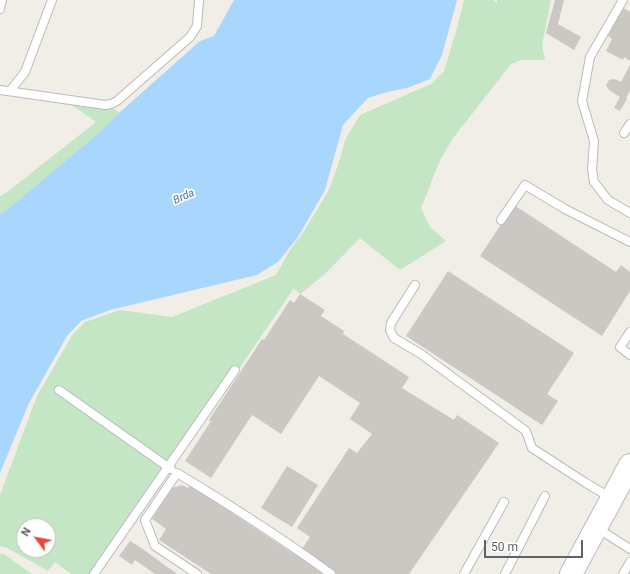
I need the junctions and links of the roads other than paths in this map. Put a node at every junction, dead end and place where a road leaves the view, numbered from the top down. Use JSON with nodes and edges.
{"nodes":[{"id":1,"x":2,"y":0,"type":"edge"},
{"id":2,"x":52,"y":0,"type":"edge"},
{"id":3,"x":199,"y":0,"type":"edge"},
{"id":4,"x":623,"y":0,"type":"edge"},
{"id":5,"x":0,"y":9,"type":"edge"},
{"id":6,"x":0,"y":90,"type":"edge"},
{"id":7,"x":10,"y":91,"type":"junction"},
{"id":8,"x":630,"y":124,"type":"edge"},
{"id":9,"x":624,"y":133,"type":"dead end"},
{"id":10,"x":630,"y":213,"type":"edge"},
{"id":11,"x":501,"y":220,"type":"dead end"},
{"id":12,"x":630,"y":242,"type":"edge"},
{"id":13,"x":415,"y":285,"type":"dead end"},
{"id":14,"x":630,"y":332,"type":"edge"},
{"id":15,"x":630,"y":355,"type":"edge"},
{"id":16,"x":235,"y":370,"type":"dead end"},
{"id":17,"x":59,"y":390,"type":"dead end"},
{"id":18,"x":630,"y":465,"type":"edge"},
{"id":19,"x":168,"y":467,"type":"junction"},
{"id":20,"x":177,"y":473,"type":"junction"},
{"id":21,"x":545,"y":496,"type":"dead end"},
{"id":22,"x":612,"y":498,"type":"junction"},
{"id":23,"x":504,"y":502,"type":"dead end"},
{"id":24,"x":596,"y":528,"type":"junction"},
{"id":25,"x":630,"y":549,"type":"edge"},
{"id":26,"x":630,"y":562,"type":"edge"},
{"id":27,"x":94,"y":574,"type":"edge"},
{"id":28,"x":197,"y":574,"type":"edge"},
{"id":29,"x":331,"y":574,"type":"edge"},
{"id":30,"x":464,"y":574,"type":"edge"},
{"id":31,"x":505,"y":574,"type":"edge"},
{"id":32,"x":571,"y":574,"type":"edge"},
{"id":33,"x":623,"y":574,"type":"edge"}],
"edges":[{"from":1,"to":5,"type":"lane"},
{"from":2,"to":7,"type":"lane"},
{"from":3,"to":7,"type":"lane"},
{"from":4,"to":10,"type":"lane"},
{"from":6,"to":7,"type":"lane"},
{"from":8,"to":9,"type":"lane"},
{"from":11,"to":12,"type":"lane"},
{"from":13,"to":22,"type":"lane"},
{"from":14,"to":15,"type":"lane"},
{"from":16,"to":19,"type":"lane"},
{"from":17,"to":19,"type":"lane"},
{"from":18,"to":22,"type":"street"},
{"from":19,"to":20,"type":"lane"},
{"from":19,"to":27,"type":"lane"},
{"from":20,"to":28,"type":"lane"},
{"from":20,"to":29,"type":"lane"},
{"from":21,"to":31,"type":"lane"},
{"from":22,"to":24,"type":"street"},
{"from":23,"to":30,"type":"lane"},
{"from":24,"to":25,"type":"lane"},
{"from":24,"to":32,"type":"street"},
{"from":26,"to":33,"type":"lane"}]}
